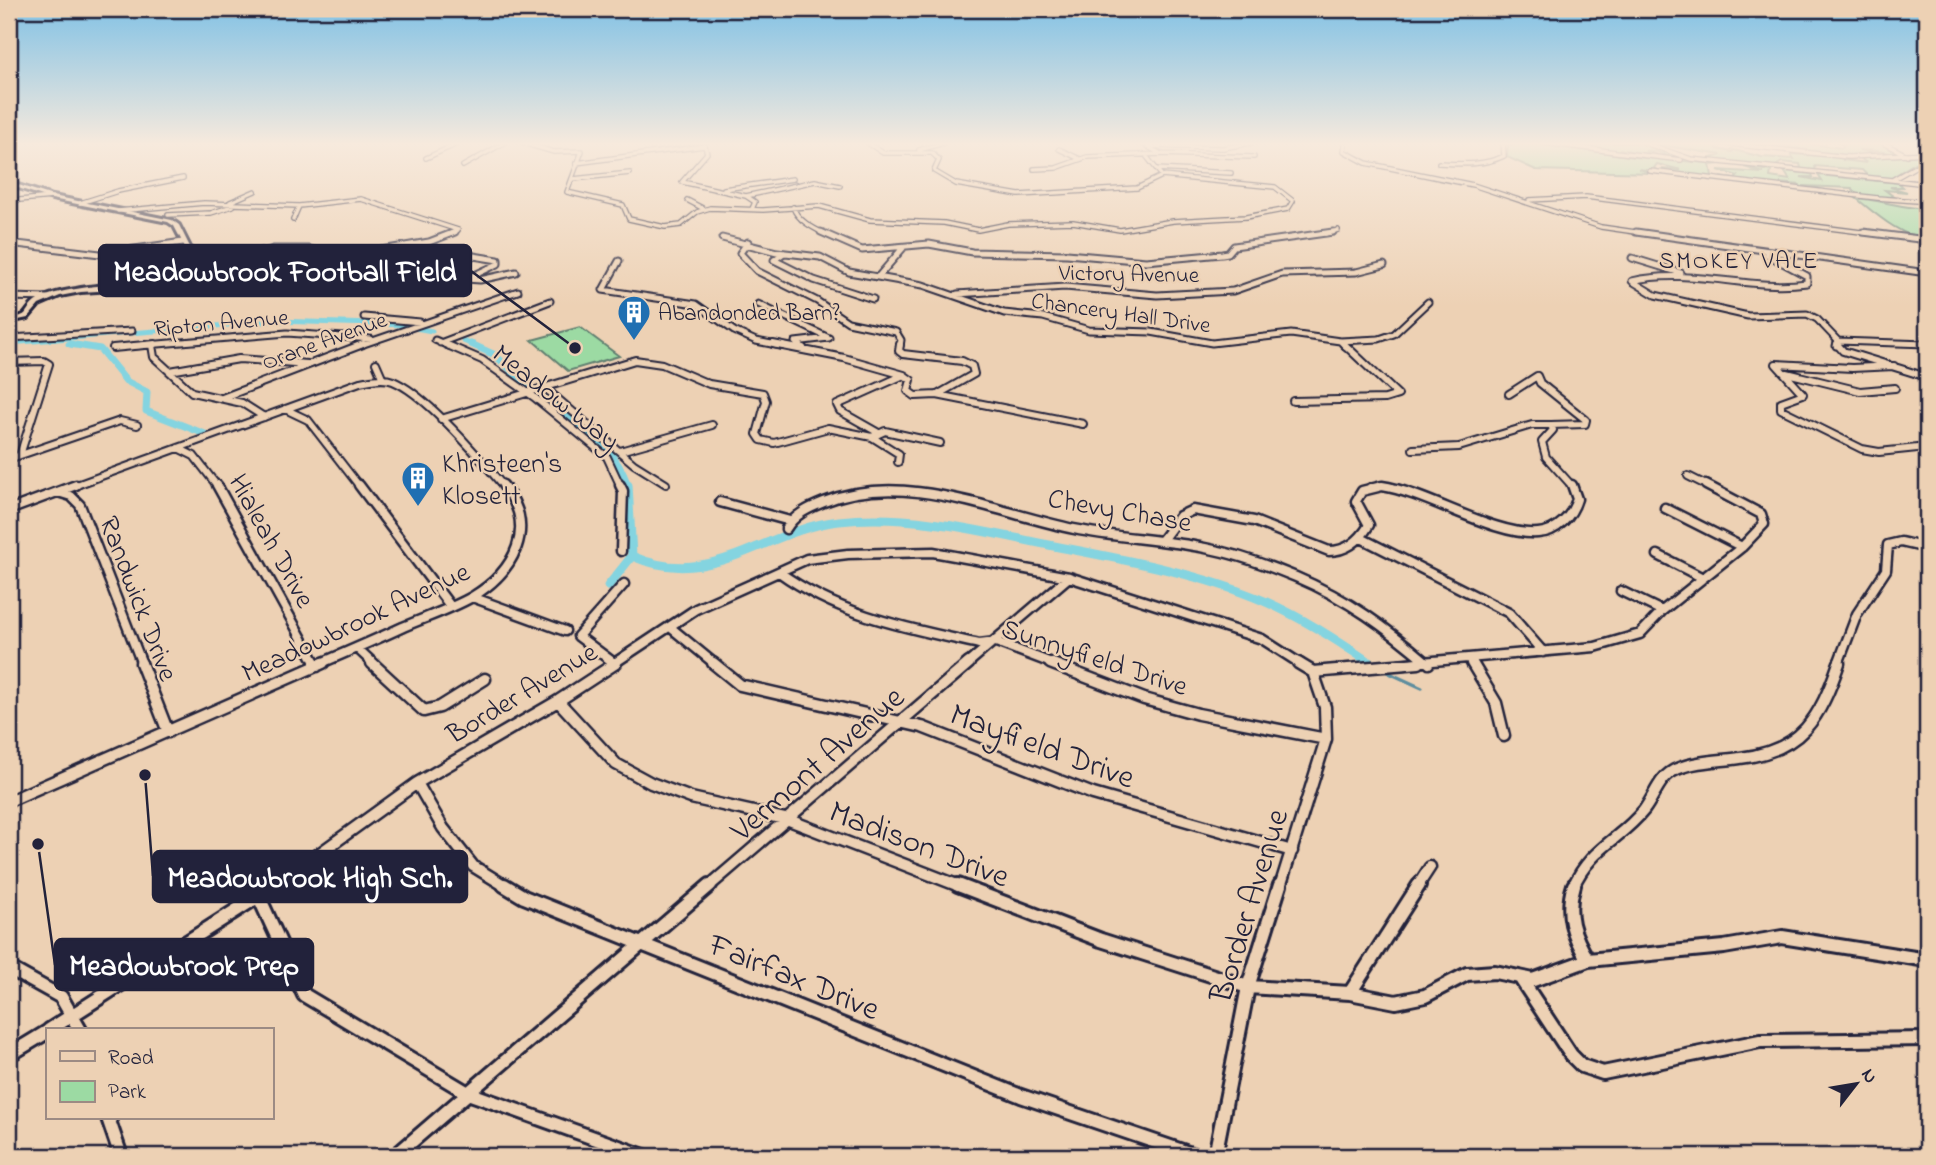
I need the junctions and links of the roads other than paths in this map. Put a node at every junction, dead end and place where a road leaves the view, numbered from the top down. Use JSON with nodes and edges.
{"nodes":[{"id":1,"x":48,"y":197,"type":"edge"},
{"id":2,"x":54,"y":197,"type":"edge"},
{"id":3,"x":98,"y":197,"type":"edge"},
{"id":4,"x":242,"y":197,"type":"edge"},
{"id":5,"x":597,"y":197,"type":"edge"},
{"id":6,"x":748,"y":197,"type":"edge"},
{"id":7,"x":1288,"y":197,"type":"edge"},
{"id":8,"x":1514,"y":197,"type":"edge"},
{"id":9,"x":1580,"y":197,"type":"edge"},
{"id":10,"x":1589,"y":197,"type":"edge"},
{"id":11,"x":1872,"y":197,"type":"edge"},
{"id":12,"x":1923,"y":197,"type":"edge"},
{"id":13,"x":687,"y":200,"type":"dead end"},
{"id":14,"x":9,"y":201,"type":"edge"},
{"id":15,"x":1526,"y":201,"type":"junction"},
{"id":16,"x":1909,"y":201,"type":"junction"},
{"id":17,"x":80,"y":203,"type":"junction"},
{"id":18,"x":228,"y":204,"type":"junction"},
{"id":19,"x":240,"y":204,"type":"junction"},
{"id":20,"x":299,"y":206,"type":"junction"},
{"id":21,"x":793,"y":207,"type":"junction"},
{"id":22,"x":1927,"y":207,"type":"edge"},
{"id":23,"x":704,"y":209,"type":"junction"},
{"id":24,"x":752,"y":209,"type":"junction"},
{"id":25,"x":118,"y":211,"type":"junction"},
{"id":26,"x":168,"y":215,"type":"dead end"},
{"id":27,"x":293,"y":220,"type":"dead end"},
{"id":28,"x":1338,"y":230,"type":"dead end"},
{"id":29,"x":722,"y":238,"type":"dead end"},
{"id":30,"x":1927,"y":240,"type":"edge"},
{"id":31,"x":183,"y":242,"type":"junction"},
{"id":32,"x":748,"y":242,"type":"junction"},
{"id":33,"x":9,"y":243,"type":"edge"},
{"id":34,"x":410,"y":245,"type":"junction"},
{"id":35,"x":403,"y":246,"type":"junction"},
{"id":36,"x":1741,"y":246,"type":"junction"},
{"id":37,"x":903,"y":248,"type":"junction"},
{"id":38,"x":262,"y":251,"type":"junction"},
{"id":39,"x":784,"y":253,"type":"junction"},
{"id":40,"x":1632,"y":258,"type":"dead end"},
{"id":41,"x":619,"y":261,"type":"dead end"},
{"id":42,"x":1384,"y":265,"type":"dead end"},
{"id":43,"x":219,"y":267,"type":"junction"},
{"id":44,"x":516,"y":272,"type":"dead end"},
{"id":45,"x":1927,"y":273,"type":"edge"},
{"id":46,"x":403,"y":277,"type":"dead end"},
{"id":47,"x":878,"y":277,"type":"junction"},
{"id":48,"x":448,"y":278,"type":"dead end"},
{"id":49,"x":466,"y":279,"type":"junction"},
{"id":50,"x":1704,"y":280,"type":"junction"},
{"id":51,"x":268,"y":289,"type":"dead end"},
{"id":52,"x":518,"y":291,"type":"dead end"},
{"id":53,"x":954,"y":295,"type":"junction"},
{"id":54,"x":10,"y":298,"type":"edge"},
{"id":55,"x":48,"y":298,"type":"junction"},
{"id":56,"x":873,"y":299,"type":"dead end"},
{"id":57,"x":550,"y":301,"type":"dead end"},
{"id":58,"x":1428,"y":302,"type":"dead end"},
{"id":59,"x":758,"y":304,"type":"dead end"},
{"id":60,"x":364,"y":317,"type":"dead end"},
{"id":61,"x":9,"y":320,"type":"edge"},
{"id":62,"x":423,"y":322,"type":"junction"},
{"id":63,"x":132,"y":331,"type":"dead end"},
{"id":64,"x":9,"y":338,"type":"edge"},
{"id":65,"x":374,"y":340,"type":"junction"},
{"id":66,"x":1340,"y":341,"type":"junction"},
{"id":67,"x":1838,"y":341,"type":"junction"},
{"id":68,"x":1927,"y":344,"type":"edge"},
{"id":69,"x":152,"y":345,"type":"junction"},
{"id":70,"x":113,"y":348,"type":"dead end"},
{"id":71,"x":823,"y":354,"type":"junction"},
{"id":72,"x":9,"y":362,"type":"edge"},
{"id":73,"x":376,"y":363,"type":"dead end"},
{"id":74,"x":308,"y":364,"type":"junction"},
{"id":75,"x":1894,"y":366,"type":"junction"},
{"id":76,"x":170,"y":371,"type":"junction"},
{"id":77,"x":1784,"y":372,"type":"junction"},
{"id":78,"x":904,"y":375,"type":"junction"},
{"id":79,"x":1927,"y":377,"type":"edge"},
{"id":80,"x":383,"y":380,"type":"junction"},
{"id":81,"x":545,"y":388,"type":"junction"},
{"id":82,"x":1895,"y":388,"type":"dead end"},
{"id":83,"x":527,"y":394,"type":"junction"},
{"id":84,"x":1509,"y":394,"type":"dead end"},
{"id":85,"x":937,"y":395,"type":"junction"},
{"id":86,"x":222,"y":398,"type":"junction"},
{"id":87,"x":1293,"y":401,"type":"dead end"},
{"id":88,"x":285,"y":409,"type":"junction"},
{"id":89,"x":264,"y":418,"type":"junction"},
{"id":90,"x":441,"y":419,"type":"junction"},
{"id":91,"x":1083,"y":424,"type":"dead end"},
{"id":92,"x":137,"y":425,"type":"dead end"},
{"id":93,"x":712,"y":425,"type":"dead end"},
{"id":94,"x":1551,"y":425,"type":"junction"},
{"id":95,"x":875,"y":435,"type":"junction"},
{"id":96,"x":940,"y":443,"type":"dead end"},
{"id":97,"x":1927,"y":447,"type":"edge"},
{"id":98,"x":178,"y":448,"type":"junction"},
{"id":99,"x":1413,"y":449,"type":"dead end"},
{"id":100,"x":621,"y":451,"type":"junction"},
{"id":101,"x":20,"y":455,"type":"junction"},
{"id":102,"x":9,"y":459,"type":"edge"},
{"id":103,"x":898,"y":461,"type":"dead end"},
{"id":104,"x":1688,"y":476,"type":"dead end"},
{"id":105,"x":666,"y":484,"type":"dead end"},
{"id":106,"x":58,"y":492,"type":"junction"},
{"id":107,"x":720,"y":502,"type":"dead end"},
{"id":108,"x":1665,"y":508,"type":"dead end"},
{"id":109,"x":9,"y":510,"type":"edge"},
{"id":110,"x":1361,"y":538,"type":"junction"},
{"id":111,"x":1162,"y":540,"type":"junction"},
{"id":112,"x":1742,"y":547,"type":"junction"},
{"id":113,"x":1927,"y":548,"type":"edge"},
{"id":114,"x":621,"y":551,"type":"dead end"},
{"id":115,"x":1658,"y":555,"type":"dead end"},
{"id":116,"x":779,"y":572,"type":"junction"},
{"id":117,"x":1069,"y":577,"type":"junction"},
{"id":118,"x":1703,"y":578,"type":"junction"},
{"id":119,"x":624,"y":584,"type":"dead end"},
{"id":120,"x":1621,"y":591,"type":"dead end"},
{"id":121,"x":472,"y":597,"type":"junction"},
{"id":122,"x":451,"y":607,"type":"junction"},
{"id":123,"x":1662,"y":611,"type":"junction"},
{"id":124,"x":670,"y":627,"type":"junction"},
{"id":125,"x":565,"y":631,"type":"dead end"},
{"id":126,"x":996,"y":642,"type":"junction"},
{"id":127,"x":358,"y":649,"type":"junction"},
{"id":128,"x":1544,"y":652,"type":"junction"},
{"id":129,"x":1470,"y":660,"type":"junction"},
{"id":130,"x":614,"y":663,"type":"junction"},
{"id":131,"x":1429,"y":664,"type":"junction"},
{"id":132,"x":317,"y":666,"type":"junction"},
{"id":133,"x":1313,"y":672,"type":"junction"},
{"id":134,"x":485,"y":679,"type":"dead end"},
{"id":135,"x":558,"y":701,"type":"junction"},
{"id":136,"x":900,"y":724,"type":"junction"},
{"id":137,"x":168,"y":732,"type":"junction"},
{"id":138,"x":1504,"y":736,"type":"dead end"},
{"id":139,"x":1326,"y":739,"type":"junction"},
{"id":140,"x":417,"y":783,"type":"junction"},
{"id":141,"x":9,"y":801,"type":"edge"},
{"id":142,"x":789,"y":820,"type":"junction"},
{"id":143,"x":1293,"y":850,"type":"junction"},
{"id":144,"x":1430,"y":867,"type":"dead end"},
{"id":145,"x":259,"y":897,"type":"junction"},
{"id":146,"x":643,"y":943,"type":"junction"},
{"id":147,"x":1588,"y":960,"type":"junction"},
{"id":148,"x":1927,"y":960,"type":"edge"},
{"id":149,"x":9,"y":968,"type":"edge"},
{"id":150,"x":1521,"y":978,"type":"junction"},
{"id":151,"x":1248,"y":987,"type":"junction"},
{"id":152,"x":1350,"y":993,"type":"junction"},
{"id":153,"x":75,"y":1015,"type":"junction"},
{"id":154,"x":53,"y":1028,"type":"edge"},
{"id":155,"x":79,"y":1028,"type":"edge"},
{"id":156,"x":46,"y":1032,"type":"edge"},
{"id":157,"x":1927,"y":1039,"type":"edge"},
{"id":158,"x":9,"y":1055,"type":"edge"},
{"id":159,"x":468,"y":1093,"type":"junction"},
{"id":160,"x":109,"y":1120,"type":"edge"},
{"id":161,"x":121,"y":1156,"type":"edge"},
{"id":162,"x":395,"y":1156,"type":"edge"},
{"id":163,"x":644,"y":1156,"type":"edge"},
{"id":164,"x":1197,"y":1156,"type":"edge"},
{"id":165,"x":1214,"y":1156,"type":"edge"}],
"edges":[{"from":1,"to":14,"type":"street"},
{"from":2,"to":17,"type":"main road"},
{"from":3,"to":17,"type":"street"},
{"from":4,"to":18,"type":"street"},
{"from":5,"to":23,"type":"street"},
{"from":6,"to":24,"type":"street"},
{"from":7,"to":21,"type":"street"},
{"from":8,"to":15,"type":"street"},
{"from":9,"to":15,"type":"street"},
{"from":10,"to":30,"type":"street"},
{"from":11,"to":16,"type":"street"},
{"from":12,"to":16,"type":"street"},
{"from":13,"to":23,"type":"street"},
{"from":15,"to":36,"type":"street"},
{"from":16,"to":22,"type":"street"},
{"from":17,"to":25,"type":"main road"},
{"from":18,"to":19,"type":"street"},
{"from":18,"to":25,"type":"street"},
{"from":19,"to":20,"type":"street"},
{"from":19,"to":26,"type":"street"},
{"from":20,"to":27,"type":"street"},
{"from":20,"to":34,"type":"street"},
{"from":21,"to":24,"type":"street"},
{"from":21,"to":37,"type":"street"},
{"from":23,"to":24,"type":"street"},
{"from":25,"to":31,"type":"main road"},
{"from":28,"to":37,"type":"street"},
{"from":29,"to":32,"type":"street","name":"Chancery Hall Drive"},
{"from":31,"to":33,"type":"street"},
{"from":31,"to":43,"type":"main road"},
{"from":32,"to":39,"type":"street","name":"Chancery Hall Drive"},
{"from":32,"to":85,"type":"street"},
{"from":34,"to":35,"type":"street"},
{"from":34,"to":49,"type":"street"},
{"from":35,"to":38,"type":"street"},
{"from":35,"to":46,"type":"street"},
{"from":36,"to":45,"type":"street"},
{"from":36,"to":50,"type":"street"},
{"from":37,"to":47,"type":"street"},
{"from":38,"to":43,"type":"street"},
{"from":38,"to":51,"type":"street"},
{"from":39,"to":47,"type":"street","name":"Chancery Hall Drive"},
{"from":39,"to":56,"type":"street"},
{"from":40,"to":50,"type":"street"},
{"from":41,"to":71,"type":"street"},
{"from":42,"to":53,"type":"street","name":"Victory Avenue"},
{"from":43,"to":55,"type":"main road"},
{"from":44,"to":49,"type":"street"},
{"from":47,"to":53,"type":"street","name":"Chancery Hall Drive"},
{"from":48,"to":49,"type":"street"},
{"from":50,"to":67,"type":"street"},
{"from":52,"to":62,"type":"street","name":"Orane Avenue"},
{"from":53,"to":66,"type":"street","name":"Chancery Hall Drive"},
{"from":54,"to":55,"type":"street"},
{"from":55,"to":61,"type":"main road"},
{"from":57,"to":83,"type":"street","name":"Meadow Way"},
{"from":58,"to":66,"type":"street","name":"Chancery Hall Drive"},
{"from":59,"to":71,"type":"street"},
{"from":60,"to":62,"type":"street"},
{"from":62,"to":65,"type":"street","name":"Orane Avenue"},
{"from":63,"to":64,"type":"street"},
{"from":65,"to":69,"type":"street","name":"Ripton Avenue"},
{"from":65,"to":74,"type":"street","name":"Orane Avenue"},
{"from":66,"to":87,"type":"street"},
{"from":67,"to":68,"type":"street"},
{"from":67,"to":75,"type":"street"},
{"from":69,"to":70,"type":"street","name":"Ripton Avenue"},
{"from":69,"to":76,"type":"street"},
{"from":71,"to":78,"type":"street"},
{"from":72,"to":101,"type":"street"},
{"from":73,"to":80,"type":"street"},
{"from":74,"to":76,"type":"street"},
{"from":74,"to":86,"type":"street","name":"Orane Avenue"},
{"from":75,"to":77,"type":"street"},
{"from":75,"to":79,"type":"street"},
{"from":76,"to":86,"type":"street"},
{"from":77,"to":82,"type":"street"},
{"from":77,"to":97,"type":"street"},
{"from":78,"to":85,"type":"street"},
{"from":78,"to":95,"type":"street"},
{"from":80,"to":88,"type":"street"},
{"from":80,"to":90,"type":"street","name":"Meadowbrook Avenue"},
{"from":81,"to":83,"type":"street"},
{"from":81,"to":95,"type":"street"},
{"from":81,"to":100,"type":"street"},
{"from":83,"to":90,"type":"street"},
{"from":83,"to":114,"type":"street","name":"Meadow Way"},
{"from":84,"to":94,"type":"street"},
{"from":85,"to":91,"type":"street"},
{"from":86,"to":89,"type":"street"},
{"from":88,"to":89,"type":"street"},
{"from":88,"to":122,"type":"street"},
{"from":89,"to":98,"type":"street"},
{"from":90,"to":121,"type":"street","name":"Meadowbrook Avenue"},
{"from":92,"to":101,"type":"street"},
{"from":93,"to":100,"type":"street"},
{"from":94,"to":99,"type":"street"},
{"from":94,"to":110,"type":"street"},
{"from":95,"to":96,"type":"street"},
{"from":95,"to":103,"type":"street"},
{"from":98,"to":106,"type":"street"},
{"from":98,"to":132,"type":"street","name":"Hialeah Drive"},
{"from":100,"to":105,"type":"street"},
{"from":101,"to":102,"type":"street"},
{"from":104,"to":112,"type":"street"},
{"from":106,"to":109,"type":"street"},
{"from":106,"to":137,"type":"street","name":"Randwick Drive"},
{"from":107,"to":111,"type":"street","name":"Chevy Chase"},
{"from":108,"to":112,"type":"street"},
{"from":110,"to":111,"type":"street"},
{"from":110,"to":128,"type":"street"},
{"from":111,"to":131,"type":"street","name":"Chevy Chase"},
{"from":112,"to":118,"type":"street"},
{"from":113,"to":147,"type":"street"},
{"from":115,"to":118,"type":"street"},
{"from":116,"to":117,"type":"street","name":"Border Avenue"},
{"from":116,"to":124,"type":"street","name":"Border Avenue"},
{"from":116,"to":126,"type":"street","name":"Sunnyfield Drive"},
{"from":117,"to":126,"type":"street","name":"Vermont Avenue"},
{"from":117,"to":133,"type":"street"},
{"from":118,"to":123,"type":"street"},
{"from":119,"to":130,"type":"street"},
{"from":120,"to":123,"type":"street"},
{"from":121,"to":122,"type":"street","name":"Meadowbrook Avenue"},
{"from":121,"to":125,"type":"street"},
{"from":122,"to":127,"type":"street","name":"Meadowbrook Avenue"},
{"from":123,"to":128,"type":"street"},
{"from":124,"to":130,"type":"street","name":"Border Avenue"},
{"from":124,"to":136,"type":"street","name":"Mayfield Drive"},
{"from":126,"to":136,"type":"street","name":"Vermont Avenue"},
{"from":126,"to":139,"type":"street","name":"Sunnyfield Drive"},
{"from":127,"to":132,"type":"street","name":"Meadowbrook Avenue"},
{"from":127,"to":134,"type":"street"},
{"from":128,"to":129,"type":"street"},
{"from":129,"to":131,"type":"street"},
{"from":129,"to":138,"type":"street"},
{"from":130,"to":135,"type":"street","name":"Border Avenue"},
{"from":131,"to":133,"type":"street"},
{"from":132,"to":137,"type":"street","name":"Meadowbrook Avenue"},
{"from":133,"to":139,"type":"street","name":"Border Avenue"},
{"from":135,"to":140,"type":"street","name":"Border Avenue"},
{"from":135,"to":142,"type":"street","name":"Madison Drive"},
{"from":136,"to":142,"type":"street","name":"Vermont Avenue"},
{"from":136,"to":143,"type":"street","name":"Mayfield Drive"},
{"from":137,"to":141,"type":"street","name":"Meadowbrook Avenue"},
{"from":139,"to":143,"type":"street","name":"Border Avenue"},
{"from":140,"to":145,"type":"street","name":"Border Avenue"},
{"from":140,"to":146,"type":"street","name":"Fairfax Drive"},
{"from":142,"to":146,"type":"street","name":"Vermont Avenue"},
{"from":142,"to":151,"type":"street","name":"Madison Drive"},
{"from":143,"to":151,"type":"street","name":"Border Avenue"},
{"from":144,"to":152,"type":"street"},
{"from":145,"to":153,"type":"street","name":"Border Avenue"},
{"from":145,"to":159,"type":"street"},
{"from":146,"to":159,"type":"street","name":"Vermont Avenue"},
{"from":146,"to":164,"type":"street","name":"Fairfax Drive"},
{"from":147,"to":148,"type":"street","name":"Madison Drive"},
{"from":147,"to":150,"type":"street","name":"Madison Drive"},
{"from":149,"to":153,"type":"street"},
{"from":150,"to":152,"type":"street","name":"Madison Drive"},
{"from":150,"to":157,"type":"street"},
{"from":151,"to":152,"type":"street","name":"Madison Drive"},
{"from":151,"to":165,"type":"street","name":"Border Avenue"},
{"from":153,"to":154,"type":"street","name":"Border Avenue"},
{"from":153,"to":155,"type":"street"},
{"from":156,"to":158,"type":"street","name":"Border Avenue"},
{"from":159,"to":162,"type":"street","name":"Vermont Avenue"},
{"from":159,"to":163,"type":"street"},
{"from":160,"to":161,"type":"street"}]}
